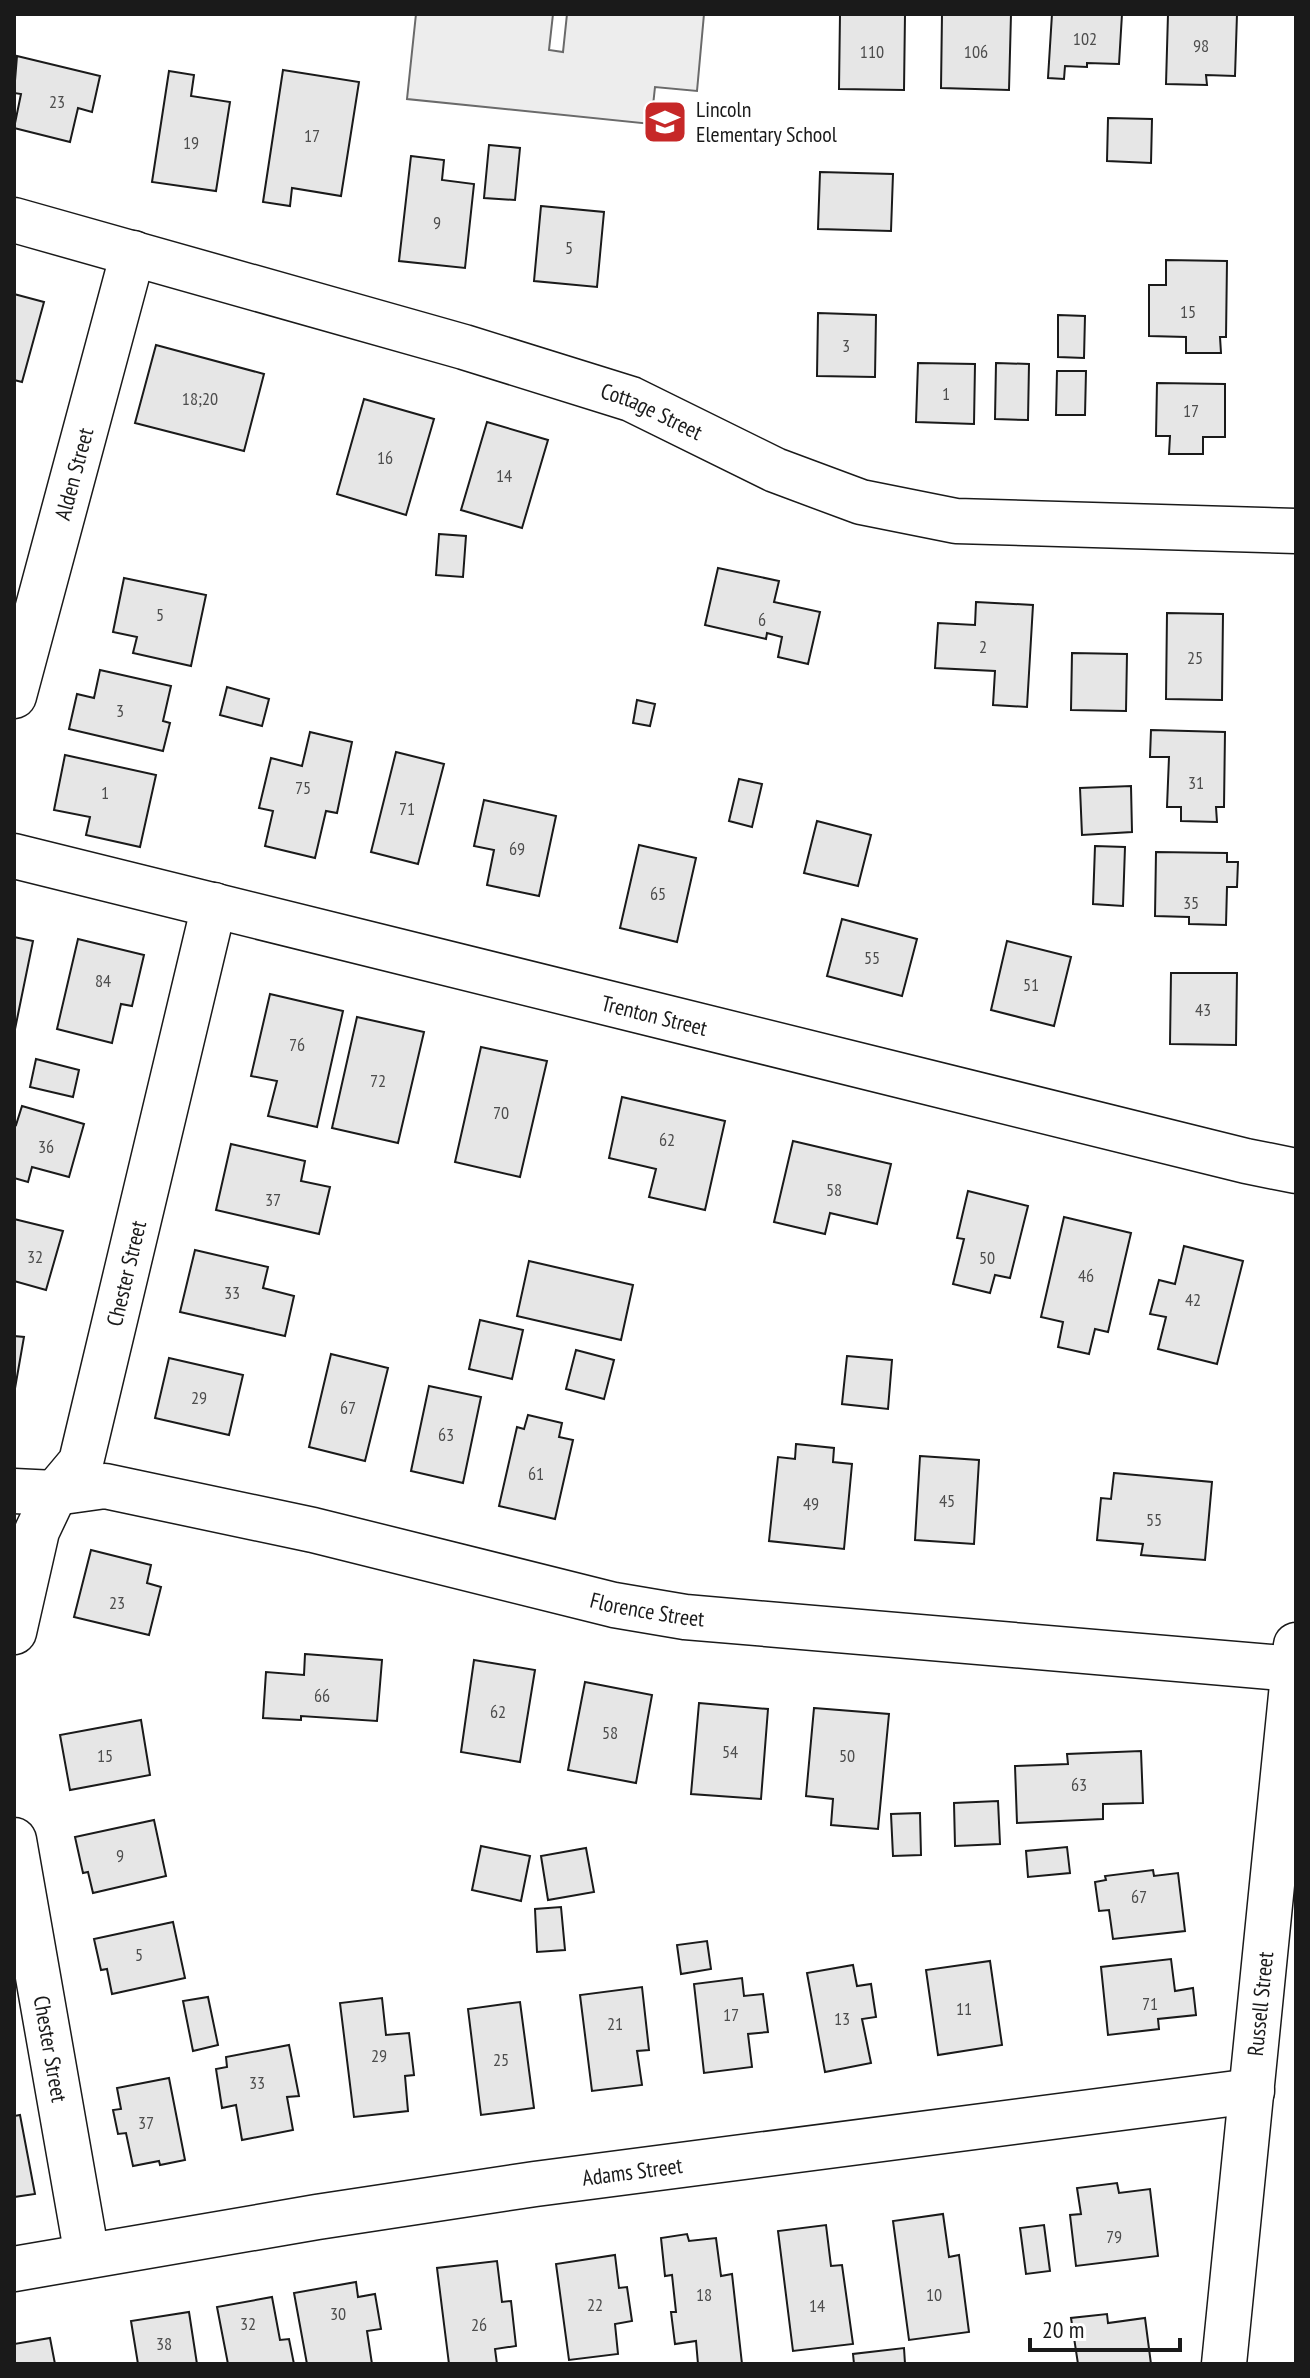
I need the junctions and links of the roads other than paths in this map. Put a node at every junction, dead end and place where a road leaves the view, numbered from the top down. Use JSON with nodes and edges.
{"nodes":[{"id":1,"x":14,"y":220,"type":"edge"},
{"id":2,"x":133,"y":253,"type":"junction"},
{"id":3,"x":1296,"y":531,"type":"edge"},
{"id":4,"x":14,"y":696,"type":"edge"},
{"id":5,"x":14,"y":856,"type":"edge"},
{"id":6,"x":214,"y":905,"type":"junction"},
{"id":7,"x":1296,"y":1171,"type":"edge"},
{"id":8,"x":35,"y":1492,"type":"edge"},
{"id":9,"x":14,"y":1632,"type":"edge"},
{"id":10,"x":1295,"y":1657,"type":"edge"},
{"id":11,"x":14,"y":1840,"type":"edge"},
{"id":12,"x":1252,"y":2091,"type":"junction"},
{"id":13,"x":87,"y":2256,"type":"junction"},
{"id":14,"x":14,"y":2269,"type":"edge"},
{"id":15,"x":1224,"y":2364,"type":"edge"}],
"edges":[{"from":1,"to":2,"type":"street","name":"Cottage Street"},
{"from":2,"to":3,"type":"street","name":"Cottage Street"},
{"from":2,"to":4,"type":"street","name":"Alden Street"},
{"from":5,"to":6,"type":"street","name":"Trenton Street"},
{"from":6,"to":7,"type":"street","name":"Trenton Street"},
{"from":6,"to":8,"type":"street","name":"Chester Street"},
{"from":8,"to":9,"type":"street","name":"Chester Street"},
{"from":8,"to":10,"type":"street","name":"Florence Street"},
{"from":10,"to":12,"type":"street","name":"Russell Street"},
{"from":11,"to":13,"type":"street","name":"Chester Street"},
{"from":12,"to":13,"type":"street","name":"Adams Street"},
{"from":12,"to":15,"type":"street","name":"Russell Street"},
{"from":13,"to":14,"type":"street","name":"Adams Street"}]}
